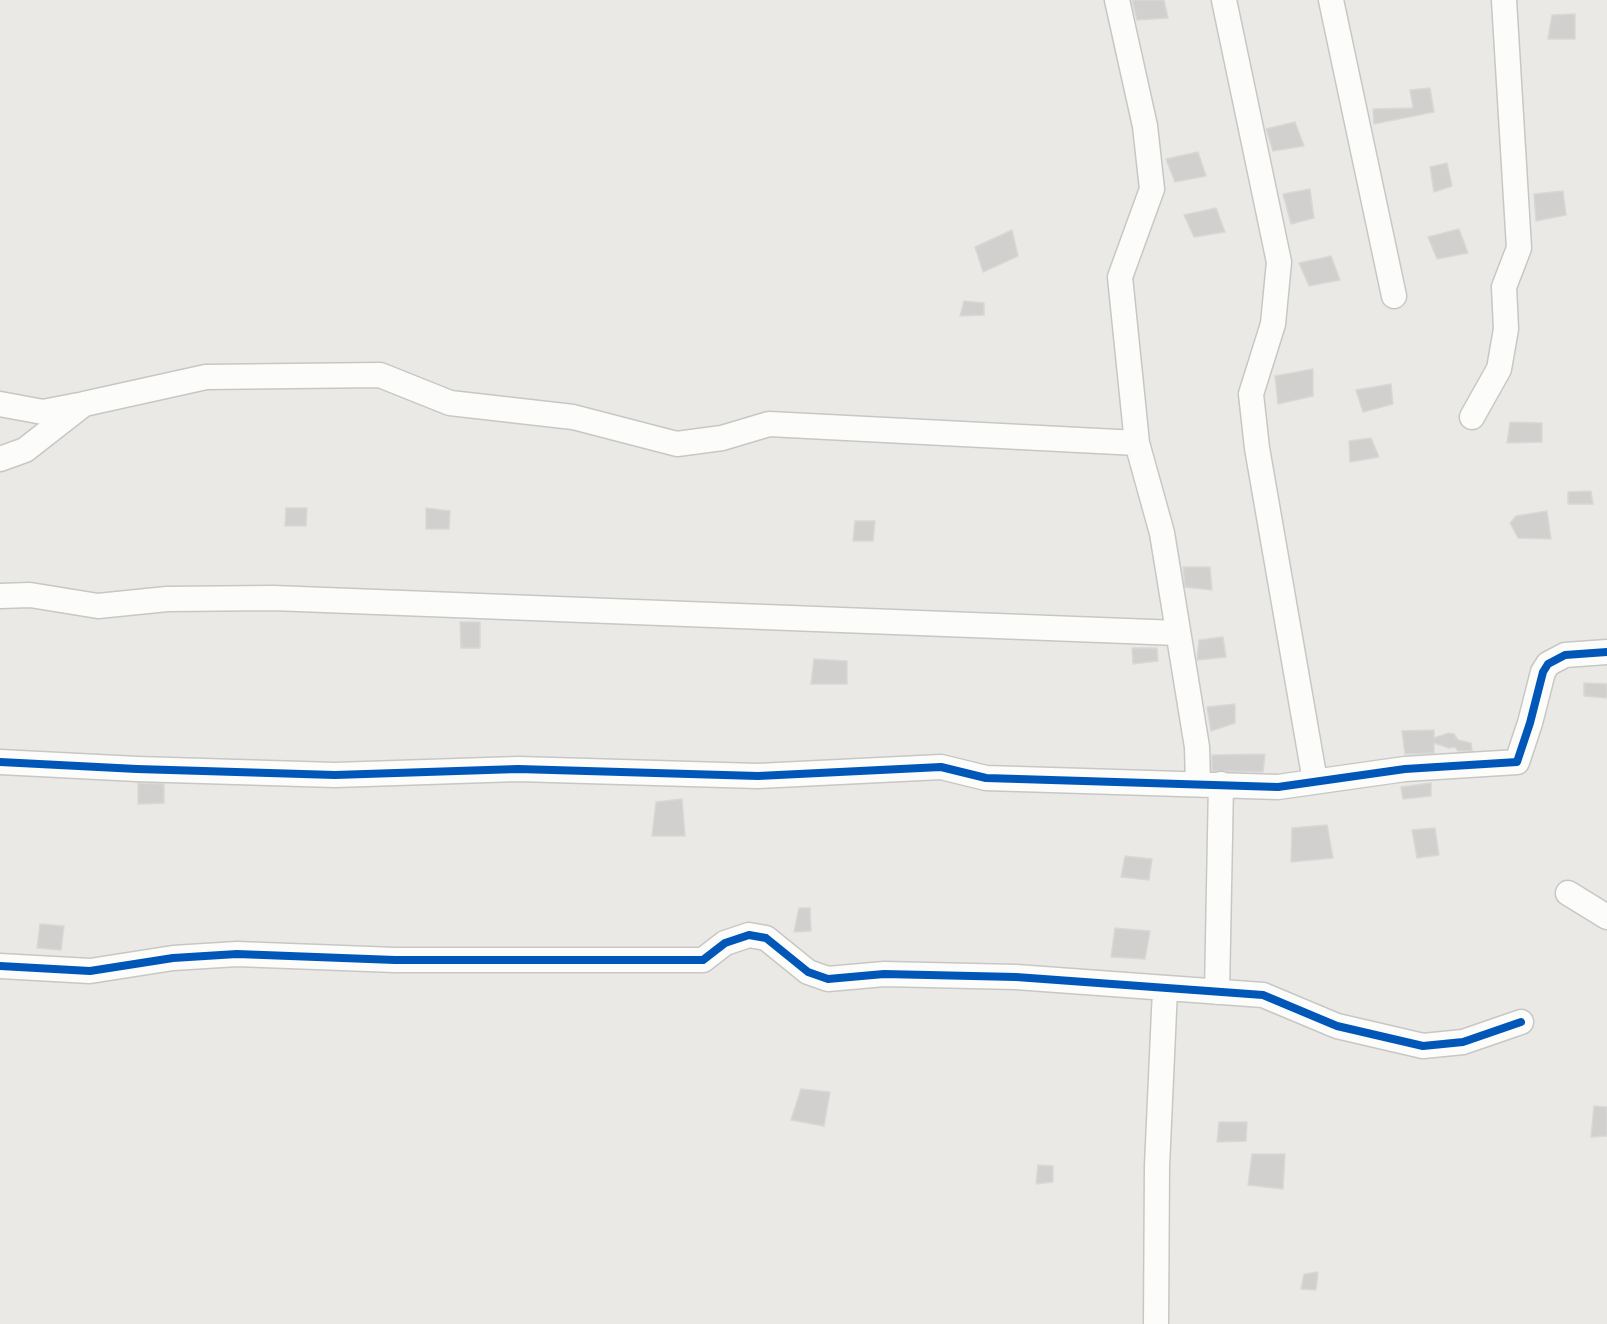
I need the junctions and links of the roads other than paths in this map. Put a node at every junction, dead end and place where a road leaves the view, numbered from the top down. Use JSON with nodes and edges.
{"nodes":[{"id":1,"x":1117,"y":0,"type":"edge"},
{"id":2,"x":1224,"y":0,"type":"edge"},
{"id":3,"x":1331,"y":0,"type":"edge"},
{"id":4,"x":1504,"y":0,"type":"edge"},
{"id":5,"x":1394,"y":296,"type":"dead end"},
{"id":6,"x":0,"y":404,"type":"edge"},
{"id":7,"x":84,"y":404,"type":"junction"},
{"id":8,"x":1472,"y":417,"type":"dead end"},
{"id":9,"x":1137,"y":443,"type":"junction"},
{"id":10,"x":0,"y":459,"type":"edge"},
{"id":11,"x":0,"y":596,"type":"edge"},
{"id":12,"x":1178,"y":633,"type":"junction"},
{"id":13,"x":1607,"y":652,"type":"edge"},
{"id":14,"x":0,"y":762,"type":"edge"},
{"id":15,"x":1316,"y":781,"type":"junction"},
{"id":16,"x":1210,"y":784,"type":"junction"},
{"id":17,"x":1568,"y":893,"type":"dead end"},
{"id":18,"x":1607,"y":917,"type":"edge"},
{"id":19,"x":0,"y":966,"type":"edge"},
{"id":20,"x":1165,"y":989,"type":"junction"},
{"id":21,"x":1217,"y":992,"type":"junction"},
{"id":22,"x":1521,"y":1022,"type":"dead end"},
{"id":23,"x":1156,"y":1324,"type":"edge"}],
"edges":[{"from":1,"to":9,"type":"street"},
{"from":2,"to":15,"type":"street"},
{"from":3,"to":5,"type":"street"},
{"from":4,"to":8,"type":"street"},
{"from":6,"to":7,"type":"street"},
{"from":7,"to":9,"type":"street"},
{"from":7,"to":10,"type":"street"},
{"from":9,"to":12,"type":"street"},
{"from":11,"to":12,"type":"street"},
{"from":12,"to":16,"type":"street"},
{"from":13,"to":15,"type":"street"},
{"from":14,"to":16,"type":"street"},
{"from":15,"to":16,"type":"street"},
{"from":16,"to":21,"type":"street"},
{"from":17,"to":18,"type":"street"},
{"from":19,"to":20,"type":"street"},
{"from":20,"to":21,"type":"street"},
{"from":20,"to":23,"type":"street"},
{"from":21,"to":22,"type":"street"}]}
